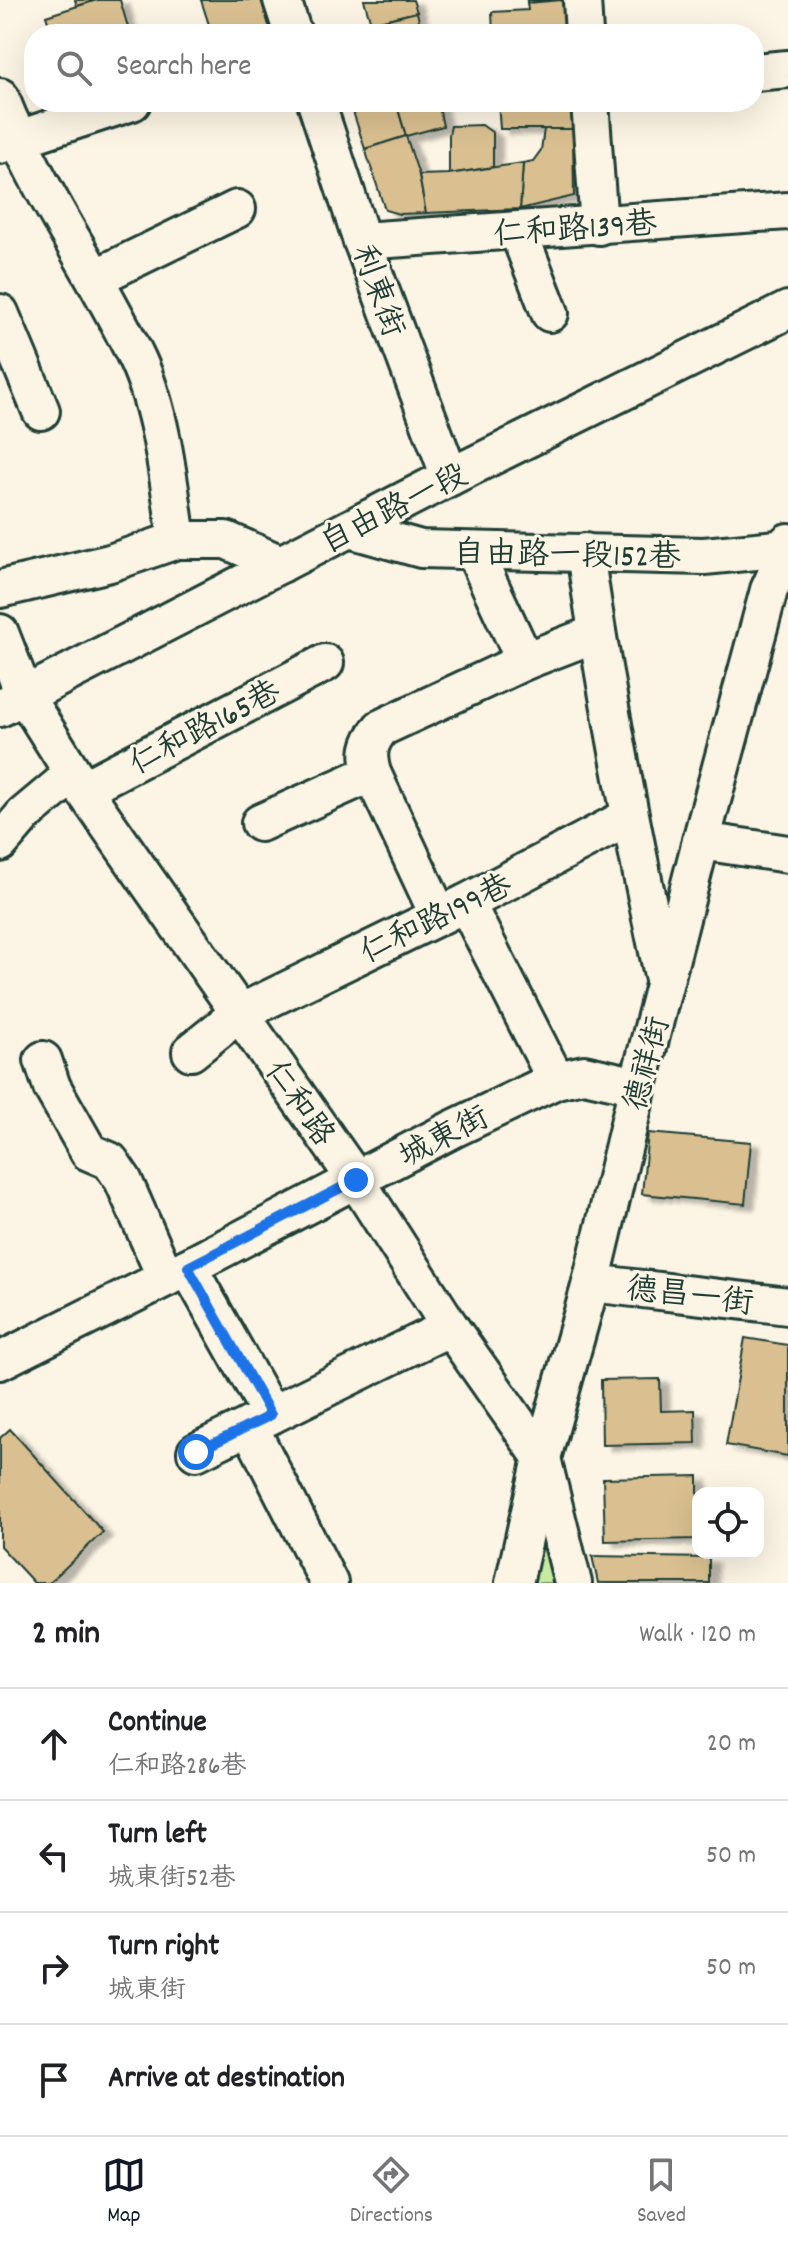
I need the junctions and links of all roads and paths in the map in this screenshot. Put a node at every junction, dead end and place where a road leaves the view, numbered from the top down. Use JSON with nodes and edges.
{"nodes":[{"id":1,"x":282,"y":0,"type":"edge"},
{"id":2,"x":582,"y":0,"type":"edge"},
{"id":3,"x":290,"y":24,"type":"edge"},
{"id":4,"x":583,"y":24,"type":"edge"},
{"id":5,"x":788,"y":69,"type":"edge"},
{"id":6,"x":764,"y":71,"type":"edge"},
{"id":7,"x":0,"y":97,"type":"edge"},
{"id":8,"x":101,"y":112,"type":"edge"},
{"id":9,"x":319,"y":112,"type":"edge"},
{"id":10,"x":591,"y":112,"type":"edge"},
{"id":11,"x":8,"y":142,"type":"edge"},
{"id":12,"x":237,"y":209,"type":"dead end"},
{"id":13,"x":788,"y":211,"type":"edge"},
{"id":14,"x":599,"y":226,"type":"junction"},
{"id":15,"x":518,"y":231,"type":"junction"},
{"id":16,"x":362,"y":241,"type":"junction"},
{"id":17,"x":95,"y":278,"type":"junction"},
{"id":18,"x":788,"y":310,"type":"edge"},
{"id":19,"x":0,"y":313,"type":"edge"},
{"id":20,"x":550,"y":313,"type":"dead end"},
{"id":21,"x":41,"y":411,"type":"dead end"},
{"id":22,"x":450,"y":477,"type":"junction"},
{"id":23,"x":349,"y":529,"type":"junction"},
{"id":24,"x":177,"y":540,"type":"junction"},
{"id":25,"x":788,"y":546,"type":"edge"},
{"id":26,"x":474,"y":551,"type":"junction"},
{"id":27,"x":585,"y":552,"type":"junction"},
{"id":28,"x":281,"y":564,"type":"junction"},
{"id":29,"x":0,"y":589,"type":"edge"},
{"id":30,"x":0,"y":633,"type":"edge"},
{"id":31,"x":597,"y":633,"type":"junction"},
{"id":32,"x":525,"y":661,"type":"junction"},
{"id":33,"x":325,"y":663,"type":"dead end"},
{"id":34,"x":12,"y":702,"type":"edge"},
{"id":35,"x":372,"y":773,"type":"junction"},
{"id":36,"x":78,"y":782,"type":"junction"},
{"id":37,"x":629,"y":817,"type":"junction"},
{"id":38,"x":260,"y":823,"type":"dead end"},
{"id":39,"x":701,"y":841,"type":"junction"},
{"id":40,"x":0,"y":843,"type":"edge"},
{"id":41,"x":788,"y":854,"type":"edge"},
{"id":42,"x":452,"y":910,"type":"junction"},
{"id":43,"x":665,"y":985,"type":"junction"},
{"id":44,"x":238,"y":1014,"type":"junction"},
{"id":45,"x":191,"y":1052,"type":"dead end"},
{"id":46,"x":43,"y":1060,"type":"dead end"},
{"id":47,"x":556,"y":1080,"type":"junction"},
{"id":48,"x":638,"y":1086,"type":"junction"},
{"id":49,"x":356,"y":1180,"type":"junction"},
{"id":50,"x":177,"y":1272,"type":"junction"},
{"id":51,"x":591,"y":1283,"type":"junction"},
{"id":52,"x":788,"y":1306,"type":"edge"},
{"id":53,"x":450,"y":1327,"type":"junction"},
{"id":54,"x":0,"y":1361,"type":"edge"},
{"id":55,"x":260,"y":1420,"type":"junction"},
{"id":56,"x":196,"y":1452,"type":"dead end"},
{"id":57,"x":542,"y":1458,"type":"junction"},
{"id":58,"x":329,"y":1583,"type":"edge"},
{"id":59,"x":514,"y":1583,"type":"edge"},
{"id":60,"x":573,"y":1583,"type":"edge"}],
"edges":[{"from":1,"to":3,"type":"street"},
{"from":2,"to":4,"type":"street"},
{"from":5,"to":6,"type":"street"},
{"from":7,"to":11,"type":"street"},
{"from":8,"to":11,"type":"street"},
{"from":9,"to":16,"type":"street","name":"利東街"},
{"from":10,"to":14,"type":"street"},
{"from":11,"to":17,"type":"street"},
{"from":12,"to":17,"type":"street"},
{"from":13,"to":14,"type":"street","name":"仁和路139巷"},
{"from":14,"to":15,"type":"street","name":"仁和路139巷"},
{"from":15,"to":16,"type":"street","name":"仁和路139巷"},
{"from":15,"to":20,"type":"street"},
{"from":16,"to":22,"type":"street","name":"利東街"},
{"from":17,"to":24,"type":"street"},
{"from":18,"to":22,"type":"street","name":"自由路一段"},
{"from":19,"to":21,"type":"street"},
{"from":22,"to":23,"type":"street","name":"自由路一段"},
{"from":23,"to":26,"type":"street","name":"自由路一段152巷"},
{"from":23,"to":28,"type":"street","name":"自由路一段"},
{"from":24,"to":28,"type":"street"},
{"from":24,"to":29,"type":"street"},
{"from":25,"to":27,"type":"street","name":"自由路一段152巷"},
{"from":25,"to":39,"type":"street","name":"德祥街"},
{"from":26,"to":27,"type":"street","name":"自由路一段152巷"},
{"from":26,"to":32,"type":"street"},
{"from":27,"to":31,"type":"street"},
{"from":28,"to":34,"type":"street","name":"自由路一段"},
{"from":30,"to":34,"type":"street","name":"仁和路"},
{"from":31,"to":32,"type":"street"},
{"from":31,"to":37,"type":"street"},
{"from":32,"to":35,"type":"street"},
{"from":33,"to":36,"type":"street","name":"仁和路165巷"},
{"from":34,"to":36,"type":"street","name":"仁和路"},
{"from":35,"to":38,"type":"street"},
{"from":35,"to":42,"type":"street"},
{"from":36,"to":40,"type":"street","name":"仁和路165巷"},
{"from":36,"to":44,"type":"street","name":"仁和路"},
{"from":37,"to":42,"type":"street","name":"仁和路199巷"},
{"from":37,"to":43,"type":"street"},
{"from":39,"to":41,"type":"street"},
{"from":39,"to":43,"type":"street","name":"德祥街"},
{"from":42,"to":44,"type":"street","name":"仁和路199巷"},
{"from":42,"to":47,"type":"street"},
{"from":43,"to":48,"type":"street","name":"德祥街"},
{"from":44,"to":45,"type":"street","name":"仁和路199巷"},
{"from":44,"to":49,"type":"street","name":"仁和路"},
{"from":46,"to":50,"type":"street"},
{"from":47,"to":48,"type":"street","name":"城東街"},
{"from":47,"to":49,"type":"street","name":"城東街"},
{"from":48,"to":51,"type":"street","name":"德祥街"},
{"from":49,"to":50,"type":"street","name":"城東街"},
{"from":49,"to":53,"type":"street","name":"仁和路"},
{"from":50,"to":54,"type":"street","name":"城東街"},
{"from":50,"to":55,"type":"street"},
{"from":51,"to":52,"type":"street","name":"德昌一街"},
{"from":51,"to":57,"type":"street","name":"德祥街"},
{"from":53,"to":55,"type":"street"},
{"from":53,"to":57,"type":"street","name":"仁和路"},
{"from":55,"to":56,"type":"street"},
{"from":55,"to":58,"type":"street"},
{"from":57,"to":59,"type":"street","name":"德祥街"},
{"from":57,"to":60,"type":"street","name":"仁和路"}]}
